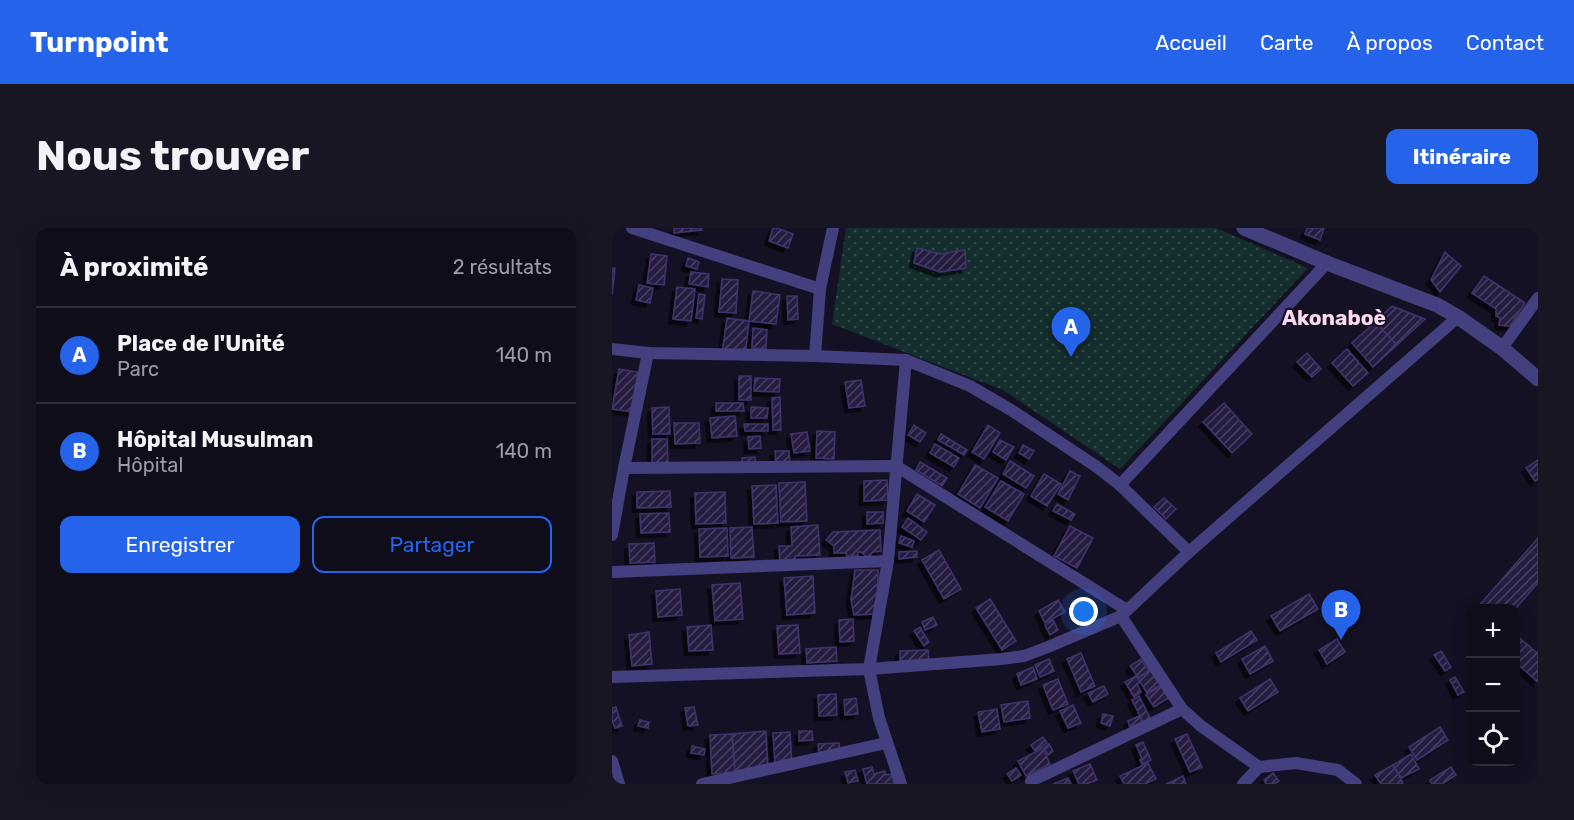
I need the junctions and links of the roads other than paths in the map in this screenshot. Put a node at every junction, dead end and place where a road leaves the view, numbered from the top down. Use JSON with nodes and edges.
{"nodes":[{"id":1,"x":632,"y":228,"type":"edge"},
{"id":2,"x":833,"y":228,"type":"edge"},
{"id":3,"x":1244,"y":228,"type":"edge"},
{"id":4,"x":1327,"y":263,"type":"junction"},
{"id":5,"x":820,"y":289,"type":"junction"},
{"id":6,"x":1538,"y":297,"type":"edge"},
{"id":7,"x":1458,"y":317,"type":"junction"},
{"id":8,"x":1502,"y":348,"type":"junction"},
{"id":9,"x":612,"y":349,"type":"edge"},
{"id":10,"x":648,"y":353,"type":"junction"},
{"id":11,"x":815,"y":356,"type":"junction"},
{"id":12,"x":906,"y":360,"type":"junction"},
{"id":13,"x":1538,"y":379,"type":"edge"},
{"id":14,"x":896,"y":466,"type":"junction"},
{"id":15,"x":624,"y":468,"type":"junction"},
{"id":16,"x":1119,"y":484,"type":"junction"},
{"id":17,"x":612,"y":535,"type":"edge"},
{"id":18,"x":1189,"y":552,"type":"junction"},
{"id":19,"x":888,"y":561,"type":"junction"},
{"id":20,"x":612,"y":572,"type":"edge"},
{"id":21,"x":1124,"y":613,"type":"junction"},
{"id":22,"x":868,"y":669,"type":"junction"},
{"id":23,"x":612,"y":677,"type":"edge"},
{"id":24,"x":1182,"y":709,"type":"junction"},
{"id":25,"x":886,"y":743,"type":"junction"},
{"id":26,"x":612,"y":760,"type":"edge"},
{"id":27,"x":1259,"y":767,"type":"junction"},
{"id":28,"x":1031,"y":781,"type":"dead end"},
{"id":29,"x":619,"y":784,"type":"edge"},
{"id":30,"x":702,"y":784,"type":"edge"},
{"id":31,"x":901,"y":784,"type":"edge"},
{"id":32,"x":1243,"y":784,"type":"edge"},
{"id":33,"x":1356,"y":784,"type":"edge"}],
"edges":[{"from":1,"to":5,"type":"street"},
{"from":2,"to":5,"type":"street"},
{"from":3,"to":4,"type":"street"},
{"from":4,"to":7,"type":"street"},
{"from":4,"to":16,"type":"street"},
{"from":5,"to":11,"type":"street"},
{"from":6,"to":8,"type":"street"},
{"from":7,"to":8,"type":"street"},
{"from":7,"to":18,"type":"street"},
{"from":8,"to":13,"type":"street"},
{"from":9,"to":10,"type":"street"},
{"from":10,"to":11,"type":"street"},
{"from":10,"to":15,"type":"street"},
{"from":11,"to":12,"type":"street"},
{"from":12,"to":14,"type":"street"},
{"from":12,"to":16,"type":"street"},
{"from":14,"to":15,"type":"street"},
{"from":14,"to":19,"type":"street"},
{"from":14,"to":21,"type":"street"},
{"from":15,"to":17,"type":"street"},
{"from":16,"to":18,"type":"street"},
{"from":18,"to":21,"type":"street"},
{"from":19,"to":20,"type":"street"},
{"from":19,"to":22,"type":"street"},
{"from":21,"to":22,"type":"street"},
{"from":21,"to":24,"type":"street"},
{"from":22,"to":23,"type":"street"},
{"from":22,"to":25,"type":"street"},
{"from":24,"to":27,"type":"street"},
{"from":24,"to":28,"type":"street"},
{"from":25,"to":30,"type":"street"},
{"from":25,"to":31,"type":"street"},
{"from":26,"to":29,"type":"street"},
{"from":27,"to":32,"type":"street"},
{"from":27,"to":33,"type":"street"}]}
